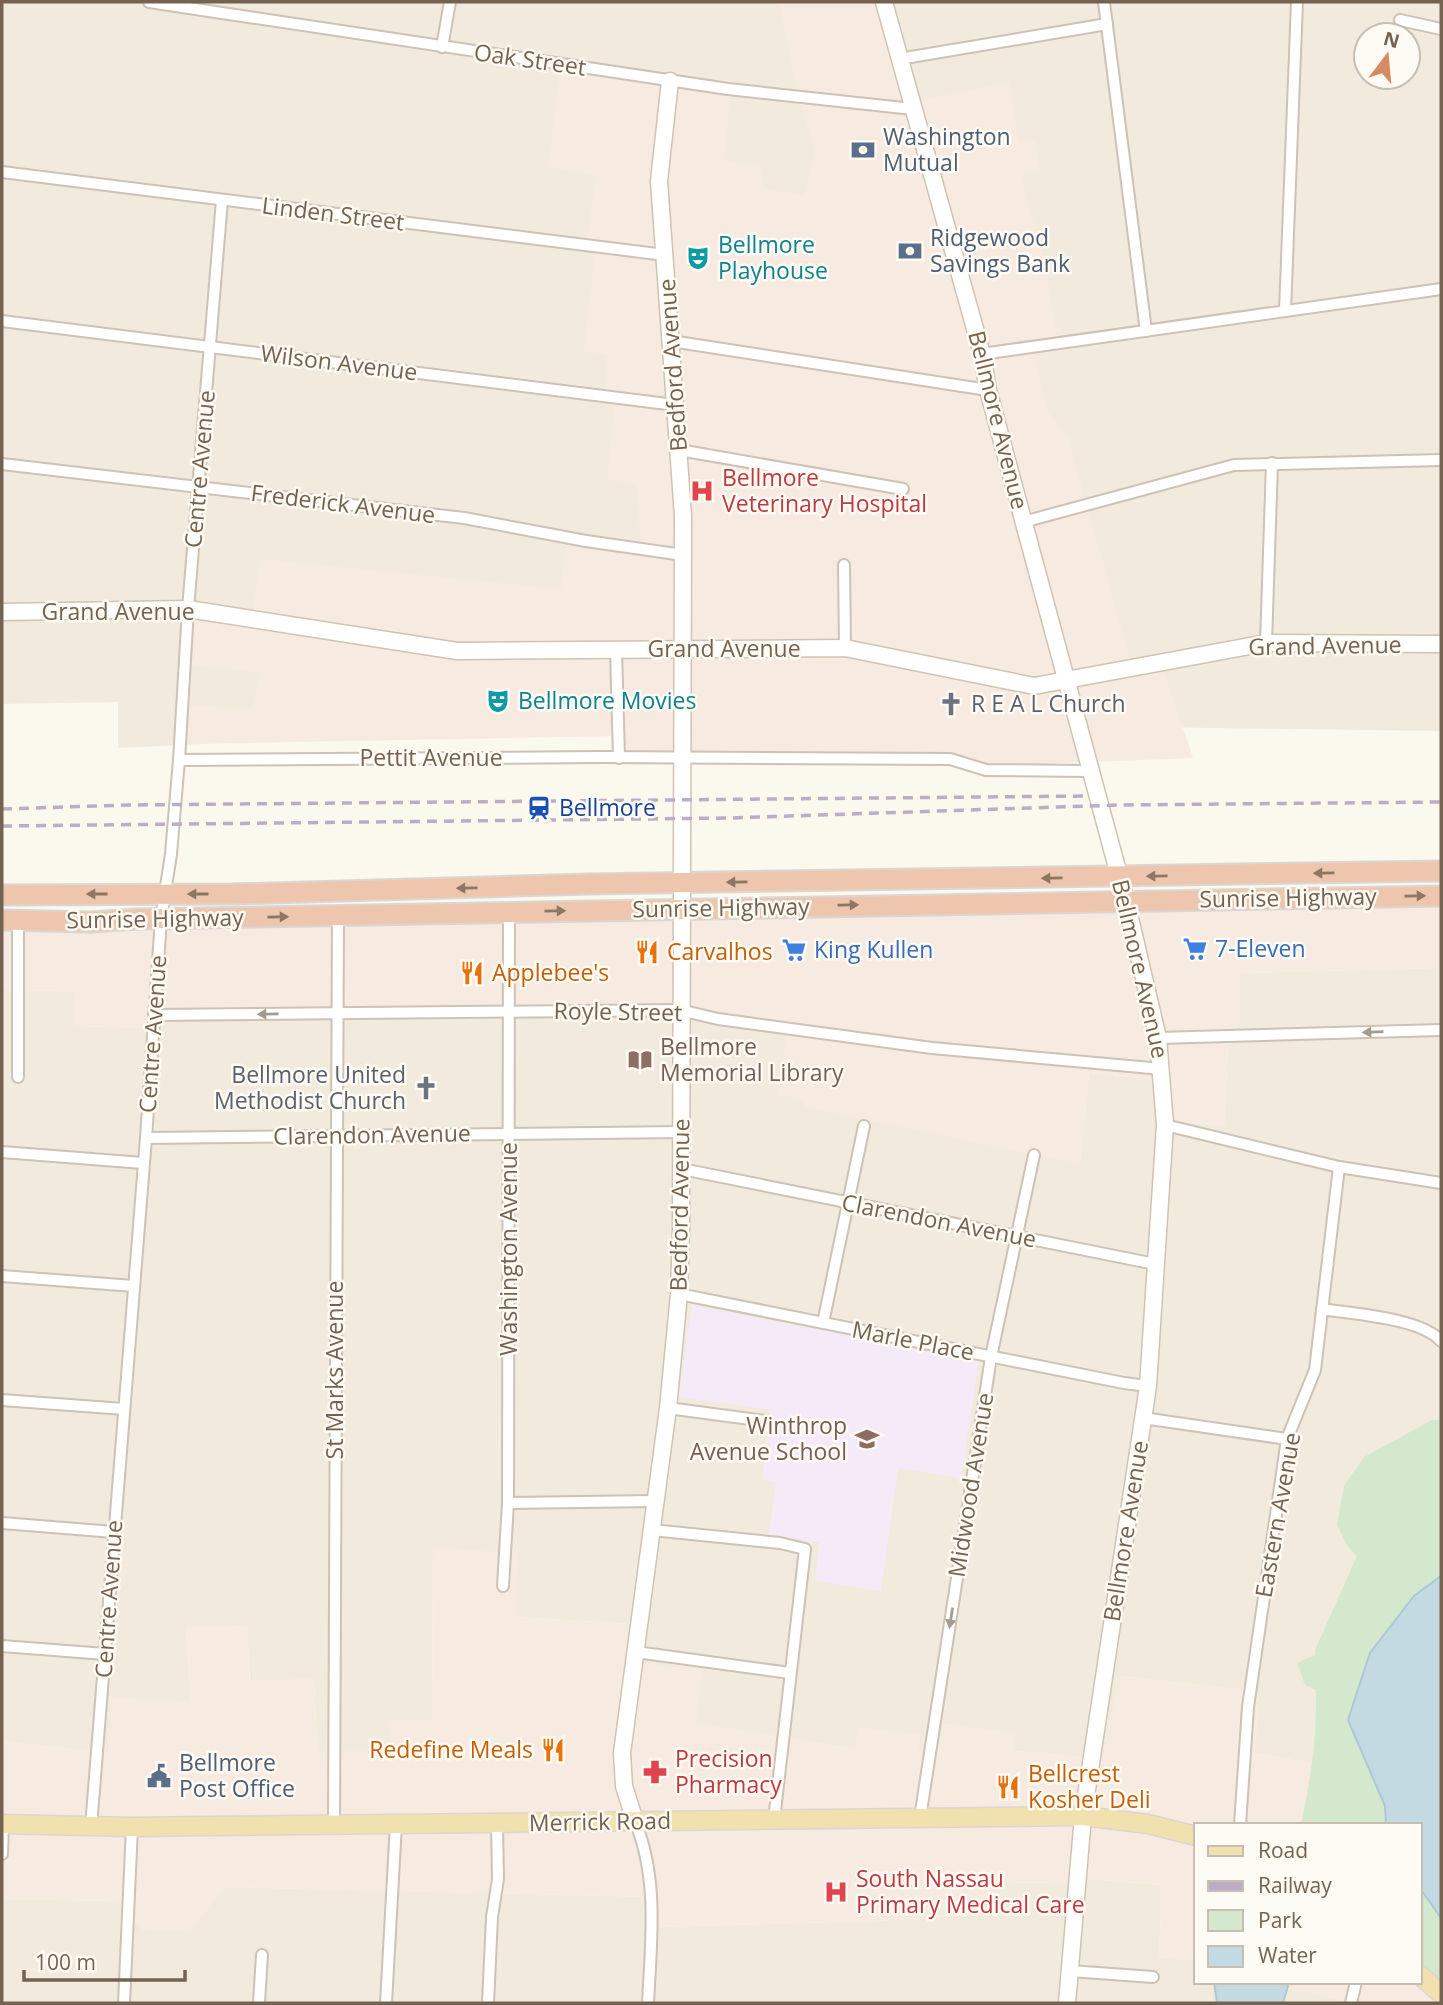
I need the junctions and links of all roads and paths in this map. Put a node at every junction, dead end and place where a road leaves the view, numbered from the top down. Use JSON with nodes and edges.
{"nodes":[{"id":1,"x":149,"y":2,"type":"edge"},
{"id":2,"x":450,"y":2,"type":"edge"},
{"id":3,"x":884,"y":2,"type":"edge"},
{"id":4,"x":1104,"y":2,"type":"edge"},
{"id":5,"x":1297,"y":2,"type":"edge"},
{"id":6,"x":1400,"y":20,"type":"dead end"},
{"id":7,"x":1107,"y":24,"type":"junction"},
{"id":8,"x":1441,"y":29,"type":"edge"},
{"id":9,"x":442,"y":47,"type":"junction"},
{"id":10,"x":899,"y":59,"type":"junction"},
{"id":11,"x":670,"y":81,"type":"junction"},
{"id":12,"x":913,"y":109,"type":"junction"},
{"id":13,"x":2,"y":172,"type":"edge"},
{"id":14,"x":222,"y":200,"type":"junction"},
{"id":15,"x":665,"y":255,"type":"junction"},
{"id":16,"x":1441,"y":289,"type":"edge"},
{"id":17,"x":1285,"y":311,"type":"junction"},
{"id":18,"x":2,"y":321,"type":"edge"},
{"id":19,"x":1146,"y":331,"type":"junction"},
{"id":20,"x":671,"y":341,"type":"junction"},
{"id":21,"x":210,"y":347,"type":"junction"},
{"id":22,"x":982,"y":354,"type":"junction"},
{"id":23,"x":988,"y":390,"type":"junction"},
{"id":24,"x":675,"y":405,"type":"junction"},
{"id":25,"x":679,"y":450,"type":"junction"},
{"id":26,"x":1441,"y":460,"type":"edge"},
{"id":27,"x":1272,"y":463,"type":"junction"},
{"id":28,"x":2,"y":464,"type":"edge"},
{"id":29,"x":198,"y":488,"type":"junction"},
{"id":30,"x":903,"y":489,"type":"dead end"},
{"id":31,"x":1024,"y":522,"type":"junction"},
{"id":32,"x":683,"y":555,"type":"junction"},
{"id":33,"x":844,"y":565,"type":"dead end"},
{"id":34,"x":188,"y":609,"type":"junction"},
{"id":35,"x":2,"y":612,"type":"edge"},
{"id":36,"x":1266,"y":643,"type":"junction"},
{"id":37,"x":1441,"y":644,"type":"edge"},
{"id":38,"x":845,"y":648,"type":"junction"},
{"id":39,"x":683,"y":649,"type":"junction"},
{"id":40,"x":617,"y":650,"type":"junction"},
{"id":41,"x":1065,"y":681,"type":"junction"},
{"id":42,"x":619,"y":758,"type":"junction"},
{"id":43,"x":683,"y":758,"type":"junction"},
{"id":44,"x":179,"y":760,"type":"junction"},
{"id":45,"x":1090,"y":771,"type":"junction"},
{"id":46,"x":1441,"y":871,"type":"edge"},
{"id":47,"x":1120,"y":877,"type":"junction"},
{"id":48,"x":682,"y":883,"type":"junction"},
{"id":49,"x":165,"y":894,"type":"junction"},
{"id":50,"x":2,"y":895,"type":"edge"},
{"id":51,"x":1441,"y":896,"type":"edge"},
{"id":52,"x":1126,"y":901,"type":"junction"},
{"id":53,"x":682,"y":908,"type":"junction"},
{"id":54,"x":509,"y":911,"type":"junction"},
{"id":55,"x":338,"y":916,"type":"junction"},
{"id":56,"x":161,"y":919,"type":"junction"},
{"id":57,"x":10,"y":920,"type":"edge"},
{"id":58,"x":680,"y":1010,"type":"junction"},
{"id":59,"x":509,"y":1011,"type":"junction"},
{"id":60,"x":336,"y":1013,"type":"junction"},
{"id":61,"x":155,"y":1015,"type":"junction"},
{"id":62,"x":1441,"y":1030,"type":"edge"},
{"id":63,"x":1158,"y":1038,"type":"junction"},
{"id":64,"x":1162,"y":1069,"type":"junction"},
{"id":65,"x":18,"y":1077,"type":"dead end"},
{"id":66,"x":1165,"y":1125,"type":"junction"},
{"id":67,"x":864,"y":1126,"type":"dead end"},
{"id":68,"x":682,"y":1132,"type":"junction"},
{"id":69,"x":509,"y":1134,"type":"junction"},
{"id":70,"x":336,"y":1135,"type":"junction"},
{"id":71,"x":146,"y":1138,"type":"junction"},
{"id":72,"x":2,"y":1152,"type":"edge"},
{"id":73,"x":1034,"y":1155,"type":"dead end"},
{"id":74,"x":143,"y":1163,"type":"junction"},
{"id":75,"x":1339,"y":1167,"type":"junction"},
{"id":76,"x":682,"y":1169,"type":"junction"},
{"id":77,"x":1441,"y":1184,"type":"edge"},
{"id":78,"x":847,"y":1202,"type":"junction"},
{"id":79,"x":1017,"y":1236,"type":"junction"},
{"id":80,"x":1155,"y":1264,"type":"junction"},
{"id":81,"x":2,"y":1276,"type":"edge"},
{"id":82,"x":134,"y":1286,"type":"junction"},
{"id":83,"x":679,"y":1294,"type":"junction"},
{"id":84,"x":1322,"y":1309,"type":"junction"},
{"id":85,"x":823,"y":1323,"type":"junction"},
{"id":86,"x":1441,"y":1341,"type":"edge"},
{"id":87,"x":991,"y":1357,"type":"junction"},
{"id":88,"x":1148,"y":1386,"type":"junction"},
{"id":89,"x":2,"y":1400,"type":"edge"},
{"id":90,"x":668,"y":1408,"type":"junction"},
{"id":91,"x":124,"y":1409,"type":"junction"},
{"id":92,"x":1143,"y":1418,"type":"junction"},
{"id":93,"x":765,"y":1421,"type":"dead end"},
{"id":94,"x":1287,"y":1439,"type":"junction"},
{"id":95,"x":655,"y":1501,"type":"junction"},
{"id":96,"x":508,"y":1503,"type":"junction"},
{"id":97,"x":2,"y":1523,"type":"edge"},
{"id":98,"x":652,"y":1530,"type":"junction"},
{"id":99,"x":114,"y":1532,"type":"junction"},
{"id":100,"x":503,"y":1586,"type":"dead end"},
{"id":101,"x":2,"y":1646,"type":"edge"},
{"id":102,"x":636,"y":1652,"type":"junction"},
{"id":103,"x":105,"y":1654,"type":"junction"},
{"id":104,"x":790,"y":1673,"type":"junction"},
{"id":105,"x":1083,"y":1816,"type":"junction"},
{"id":106,"x":920,"y":1818,"type":"junction"},
{"id":107,"x":774,"y":1820,"type":"junction"},
{"id":108,"x":635,"y":1821,"type":"junction"},
{"id":109,"x":497,"y":1823,"type":"junction"},
{"id":110,"x":1240,"y":1823,"type":"edge"},
{"id":111,"x":2,"y":1824,"type":"edge"},
{"id":112,"x":396,"y":1824,"type":"junction"},
{"id":113,"x":334,"y":1825,"type":"junction"},
{"id":114,"x":91,"y":1827,"type":"junction"},
{"id":115,"x":132,"y":1828,"type":"junction"},
{"id":116,"x":1194,"y":1836,"type":"edge"},
{"id":117,"x":2,"y":1854,"type":"edge"},
{"id":118,"x":262,"y":1955,"type":"dead end"},
{"id":119,"x":1070,"y":1971,"type":"junction"},
{"id":120,"x":1422,"y":1977,"type":"edge"},
{"id":121,"x":1153,"y":1978,"type":"dead end"},
{"id":122,"x":1356,"y":1984,"type":"edge"},
{"id":123,"x":1441,"y":1994,"type":"edge"},
{"id":124,"x":124,"y":2003,"type":"edge"},
{"id":125,"x":259,"y":2003,"type":"edge"},
{"id":126,"x":386,"y":2003,"type":"edge"},
{"id":127,"x":488,"y":2003,"type":"edge"},
{"id":128,"x":648,"y":2003,"type":"edge"},
{"id":129,"x":1067,"y":2003,"type":"edge"},
{"id":130,"x":1351,"y":2003,"type":"edge"}],
"edges":[{"from":1,"to":9,"type":"street","name":"Oak Street"},
{"from":2,"to":9,"type":"street"},
{"from":3,"to":10,"type":"street","name":"Bellmore Avenue"},
{"from":4,"to":7,"type":"street"},
{"from":5,"to":17,"type":"street"},
{"from":6,"to":8,"type":"street"},
{"from":7,"to":10,"type":"street"},
{"from":7,"to":19,"type":"street"},
{"from":9,"to":11,"type":"street","name":"Oak Street"},
{"from":10,"to":12,"type":"street","name":"Bellmore Avenue"},
{"from":11,"to":12,"type":"street","name":"Oak Street"},
{"from":11,"to":15,"type":"street","name":"Bedford Avenue"},
{"from":12,"to":22,"type":"street","name":"Bellmore Avenue"},
{"from":13,"to":14,"type":"street","name":"Linden Street"},
{"from":14,"to":15,"type":"street","name":"Linden Street"},
{"from":14,"to":21,"type":"street","name":"Centre Avenue"},
{"from":15,"to":20,"type":"street","name":"Bedford Avenue"},
{"from":16,"to":17,"type":"street"},
{"from":17,"to":19,"type":"street"},
{"from":18,"to":21,"type":"street","name":"Wilson Avenue"},
{"from":19,"to":22,"type":"street"},
{"from":20,"to":23,"type":"street"},
{"from":20,"to":24,"type":"street","name":"Bedford Avenue"},
{"from":21,"to":24,"type":"street","name":"Wilson Avenue"},
{"from":21,"to":29,"type":"street","name":"Centre Avenue"},
{"from":22,"to":23,"type":"street","name":"Bellmore Avenue"},
{"from":23,"to":31,"type":"street","name":"Bellmore Avenue"},
{"from":24,"to":25,"type":"street","name":"Bedford Avenue"},
{"from":25,"to":30,"type":"street"},
{"from":25,"to":32,"type":"street","name":"Bedford Avenue"},
{"from":26,"to":27,"type":"street"},
{"from":27,"to":31,"type":"street"},
{"from":27,"to":36,"type":"street"},
{"from":28,"to":29,"type":"street","name":"Frederick Avenue"},
{"from":29,"to":32,"type":"street","name":"Frederick Avenue"},
{"from":29,"to":34,"type":"street","name":"Centre Avenue"},
{"from":31,"to":41,"type":"street","name":"Bellmore Avenue"},
{"from":32,"to":39,"type":"street","name":"Bedford Avenue"},
{"from":33,"to":38,"type":"street"},
{"from":34,"to":35,"type":"street","name":"Grand Avenue"},
{"from":34,"to":40,"type":"street","name":"Grand Avenue"},
{"from":34,"to":44,"type":"street","name":"Centre Avenue"},
{"from":36,"to":37,"type":"street","name":"Grand Avenue"},
{"from":36,"to":41,"type":"street","name":"Grand Avenue"},
{"from":38,"to":39,"type":"street","name":"Grand Avenue"},
{"from":38,"to":41,"type":"street","name":"Grand Avenue"},
{"from":39,"to":40,"type":"street","name":"Grand Avenue"},
{"from":39,"to":43,"type":"street","name":"Bedford Avenue"},
{"from":40,"to":42,"type":"street"},
{"from":41,"to":45,"type":"street","name":"Bellmore Avenue"},
{"from":42,"to":43,"type":"street","name":"Pettit Avenue"},
{"from":42,"to":44,"type":"street","name":"Pettit Avenue"},
{"from":43,"to":45,"type":"street","name":"Pettit Avenue"},
{"from":43,"to":48,"type":"street","name":"Bedford Avenue"},
{"from":44,"to":49,"type":"street","name":"Centre Avenue"},
{"from":45,"to":47,"type":"street","name":"Bellmore Avenue"},
{"from":46,"to":47,"type":"highway","name":"Sunrise Highway","one_way":true},
{"from":47,"to":48,"type":"highway","name":"Sunrise Highway","one_way":true},
{"from":47,"to":52,"type":"street","name":"Bellmore Avenue"},
{"from":48,"to":49,"type":"highway","name":"Sunrise Highway","one_way":true},
{"from":48,"to":53,"type":"street","name":"Bedford Avenue"},
{"from":49,"to":50,"type":"highway","name":"Sunrise Highway","one_way":true},
{"from":49,"to":56,"type":"street","name":"Centre Avenue"},
{"from":52,"to":51,"type":"highway","name":"Sunrise Highway","one_way":true},
{"from":53,"to":52,"type":"highway","name":"Sunrise Highway","one_way":true},
{"from":52,"to":63,"type":"street","name":"Bellmore Avenue"},
{"from":54,"to":53,"type":"highway","name":"Sunrise Highway","one_way":true},
{"from":53,"to":58,"type":"street","name":"Bedford Avenue"},
{"from":54,"to":55,"type":"highway","name":"Sunrise Highway"},
{"from":54,"to":59,"type":"street","name":"Washington Avenue"},
{"from":56,"to":55,"type":"highway","name":"Sunrise Highway","one_way":true},
{"from":55,"to":60,"type":"street","name":"St Marks Avenue"},
{"from":56,"to":57,"type":"highway","name":"Sunrise Highway"},
{"from":56,"to":61,"type":"street","name":"Centre Avenue"},
{"from":57,"to":65,"type":"street"},
{"from":58,"to":59,"type":"street","name":"Royle Street"},
{"from":58,"to":64,"type":"street","name":"Royle Street"},
{"from":58,"to":68,"type":"street","name":"Bedford Avenue"},
{"from":59,"to":60,"type":"street","name":"Royle Street"},
{"from":59,"to":69,"type":"street","name":"Washington Avenue"},
{"from":60,"to":61,"type":"street","name":"Royle Street","one_way":true},
{"from":60,"to":70,"type":"street","name":"St Marks Avenue"},
{"from":61,"to":71,"type":"street","name":"Centre Avenue"},
{"from":62,"to":63,"type":"street","one_way":true},
{"from":63,"to":64,"type":"street","name":"Bellmore Avenue"},
{"from":64,"to":66,"type":"street","name":"Bellmore Avenue"},
{"from":66,"to":75,"type":"street"},
{"from":66,"to":80,"type":"street","name":"Bellmore Avenue"},
{"from":67,"to":78,"type":"street"},
{"from":68,"to":69,"type":"street","name":"Clarendon Avenue"},
{"from":68,"to":76,"type":"street","name":"Bedford Avenue"},
{"from":69,"to":70,"type":"street","name":"Clarendon Avenue"},
{"from":69,"to":96,"type":"street","name":"Washington Avenue"},
{"from":70,"to":71,"type":"street","name":"Clarendon Avenue"},
{"from":70,"to":113,"type":"street","name":"St Marks Avenue"},
{"from":71,"to":74,"type":"street","name":"Centre Avenue"},
{"from":72,"to":74,"type":"street"},
{"from":73,"to":79,"type":"street","name":"Midwood Avenue"},
{"from":74,"to":82,"type":"street","name":"Centre Avenue"},
{"from":75,"to":77,"type":"street"},
{"from":75,"to":84,"type":"street","name":"Eastern Avenue"},
{"from":76,"to":78,"type":"street","name":"Clarendon Avenue"},
{"from":76,"to":83,"type":"street","name":"Bedford Avenue"},
{"from":78,"to":79,"type":"street","name":"Clarendon Avenue"},
{"from":78,"to":85,"type":"street"},
{"from":79,"to":80,"type":"street","name":"Clarendon Avenue"},
{"from":79,"to":87,"type":"street","name":"Midwood Avenue"},
{"from":80,"to":88,"type":"street","name":"Bellmore Avenue"},
{"from":81,"to":82,"type":"street"},
{"from":82,"to":91,"type":"street","name":"Centre Avenue"},
{"from":83,"to":85,"type":"street","name":"Marle Place"},
{"from":83,"to":90,"type":"street","name":"Bedford Avenue"},
{"from":84,"to":86,"type":"street"},
{"from":84,"to":94,"type":"street","name":"Eastern Avenue"},
{"from":85,"to":87,"type":"street","name":"Marle Place"},
{"from":87,"to":88,"type":"street","name":"Marle Place"},
{"from":87,"to":106,"type":"street","name":"Midwood Avenue","one_way":true},
{"from":88,"to":92,"type":"street","name":"Bellmore Avenue"},
{"from":89,"to":91,"type":"street"},
{"from":90,"to":93,"type":"street"},
{"from":90,"to":95,"type":"street","name":"Bedford Avenue"},
{"from":91,"to":99,"type":"street","name":"Centre Avenue"},
{"from":92,"to":94,"type":"street"},
{"from":92,"to":105,"type":"street","name":"Bellmore Avenue"},
{"from":94,"to":110,"type":"street","name":"Eastern Avenue"},
{"from":95,"to":96,"type":"street"},
{"from":95,"to":98,"type":"street","name":"Bedford Avenue"},
{"from":96,"to":100,"type":"street","name":"Washington Avenue"},
{"from":97,"to":99,"type":"street"},
{"from":98,"to":102,"type":"street","name":"Bedford Avenue"},
{"from":98,"to":104,"type":"street"},
{"from":99,"to":103,"type":"street","name":"Centre Avenue"},
{"from":101,"to":103,"type":"street"},
{"from":102,"to":104,"type":"street"},
{"from":102,"to":108,"type":"street","name":"Bedford Avenue"},
{"from":103,"to":114,"type":"street","name":"Centre Avenue"},
{"from":104,"to":107,"type":"street"},
{"from":105,"to":106,"type":"main road","name":"Merrick Road"},
{"from":105,"to":116,"type":"main road","name":"Merrick Road"},
{"from":105,"to":119,"type":"street","name":"Bellmore Avenue"},
{"from":106,"to":107,"type":"main road","name":"Merrick Road"},
{"from":107,"to":108,"type":"main road","name":"Merrick Road"},
{"from":108,"to":109,"type":"main road","name":"Merrick Road"},
{"from":108,"to":128,"type":"street"},
{"from":109,"to":112,"type":"main road","name":"Merrick Road"},
{"from":109,"to":127,"type":"street"},
{"from":111,"to":114,"type":"main road","name":"Merrick Road"},
{"from":111,"to":117,"type":"street"},
{"from":112,"to":113,"type":"main road","name":"Merrick Road"},
{"from":112,"to":126,"type":"street"},
{"from":113,"to":115,"type":"main road","name":"Merrick Road"},
{"from":114,"to":115,"type":"main road","name":"Merrick Road"},
{"from":115,"to":124,"type":"street"},
{"from":118,"to":125,"type":"street"},
{"from":119,"to":121,"type":"street"},
{"from":119,"to":129,"type":"street","name":"Bellmore Avenue"},
{"from":120,"to":123,"type":"main road"},
{"from":122,"to":130,"type":"street"}]}
